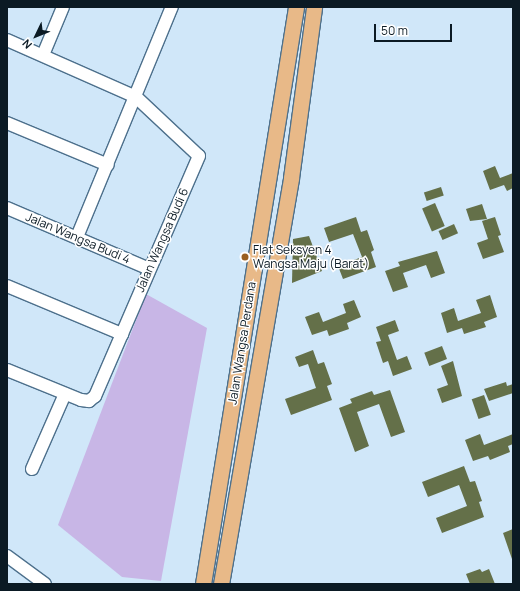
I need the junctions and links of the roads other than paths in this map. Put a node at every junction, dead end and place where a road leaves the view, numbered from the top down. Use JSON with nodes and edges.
{"nodes":[{"id":1,"x":63,"y":7,"type":"edge"},
{"id":2,"x":172,"y":7,"type":"edge"},
{"id":3,"x":296,"y":7,"type":"edge"},
{"id":4,"x":314,"y":7,"type":"edge"},
{"id":5,"x":7,"y":40,"type":"edge"},
{"id":6,"x":42,"y":55,"type":"junction"},
{"id":7,"x":136,"y":97,"type":"junction"},
{"id":8,"x":7,"y":123,"type":"edge"},
{"id":9,"x":108,"y":165,"type":"junction"},
{"id":10,"x":7,"y":208,"type":"edge"},
{"id":11,"x":77,"y":237,"type":"junction"},
{"id":12,"x":149,"y":268,"type":"junction"},
{"id":13,"x":7,"y":286,"type":"edge"},
{"id":14,"x":122,"y":334,"type":"junction"},
{"id":15,"x":7,"y":370,"type":"edge"},
{"id":16,"x":65,"y":394,"type":"junction"},
{"id":17,"x":32,"y":469,"type":"dead end"},
{"id":18,"x":7,"y":556,"type":"edge"},
{"id":19,"x":45,"y":584,"type":"edge"},
{"id":20,"x":203,"y":584,"type":"edge"},
{"id":21,"x":221,"y":584,"type":"edge"}],
"edges":[{"from":1,"to":6,"type":"street"},
{"from":2,"to":7,"type":"street"},
{"from":3,"to":20,"type":"main road","name":"Jalan Wangsa Perdana"},
{"from":4,"to":21,"type":"main road","name":"Jalan Wangsa Perdana"},
{"from":5,"to":6,"type":"street"},
{"from":6,"to":7,"type":"street"},
{"from":7,"to":9,"type":"street"},
{"from":7,"to":12,"type":"street","name":"Jalan Wangsa Budi 6"},
{"from":8,"to":9,"type":"street"},
{"from":9,"to":11,"type":"street"},
{"from":10,"to":11,"type":"street","name":"Jalan Wangsa Budi 4"},
{"from":11,"to":12,"type":"street","name":"Jalan Wangsa Budi 4"},
{"from":12,"to":14,"type":"street","name":"Jalan Wangsa Budi 6"},
{"from":13,"to":14,"type":"street"},
{"from":14,"to":16,"type":"street","name":"Jalan Wangsa Budi 6"},
{"from":15,"to":16,"type":"street"},
{"from":16,"to":17,"type":"street"},
{"from":18,"to":19,"type":"street"}]}
